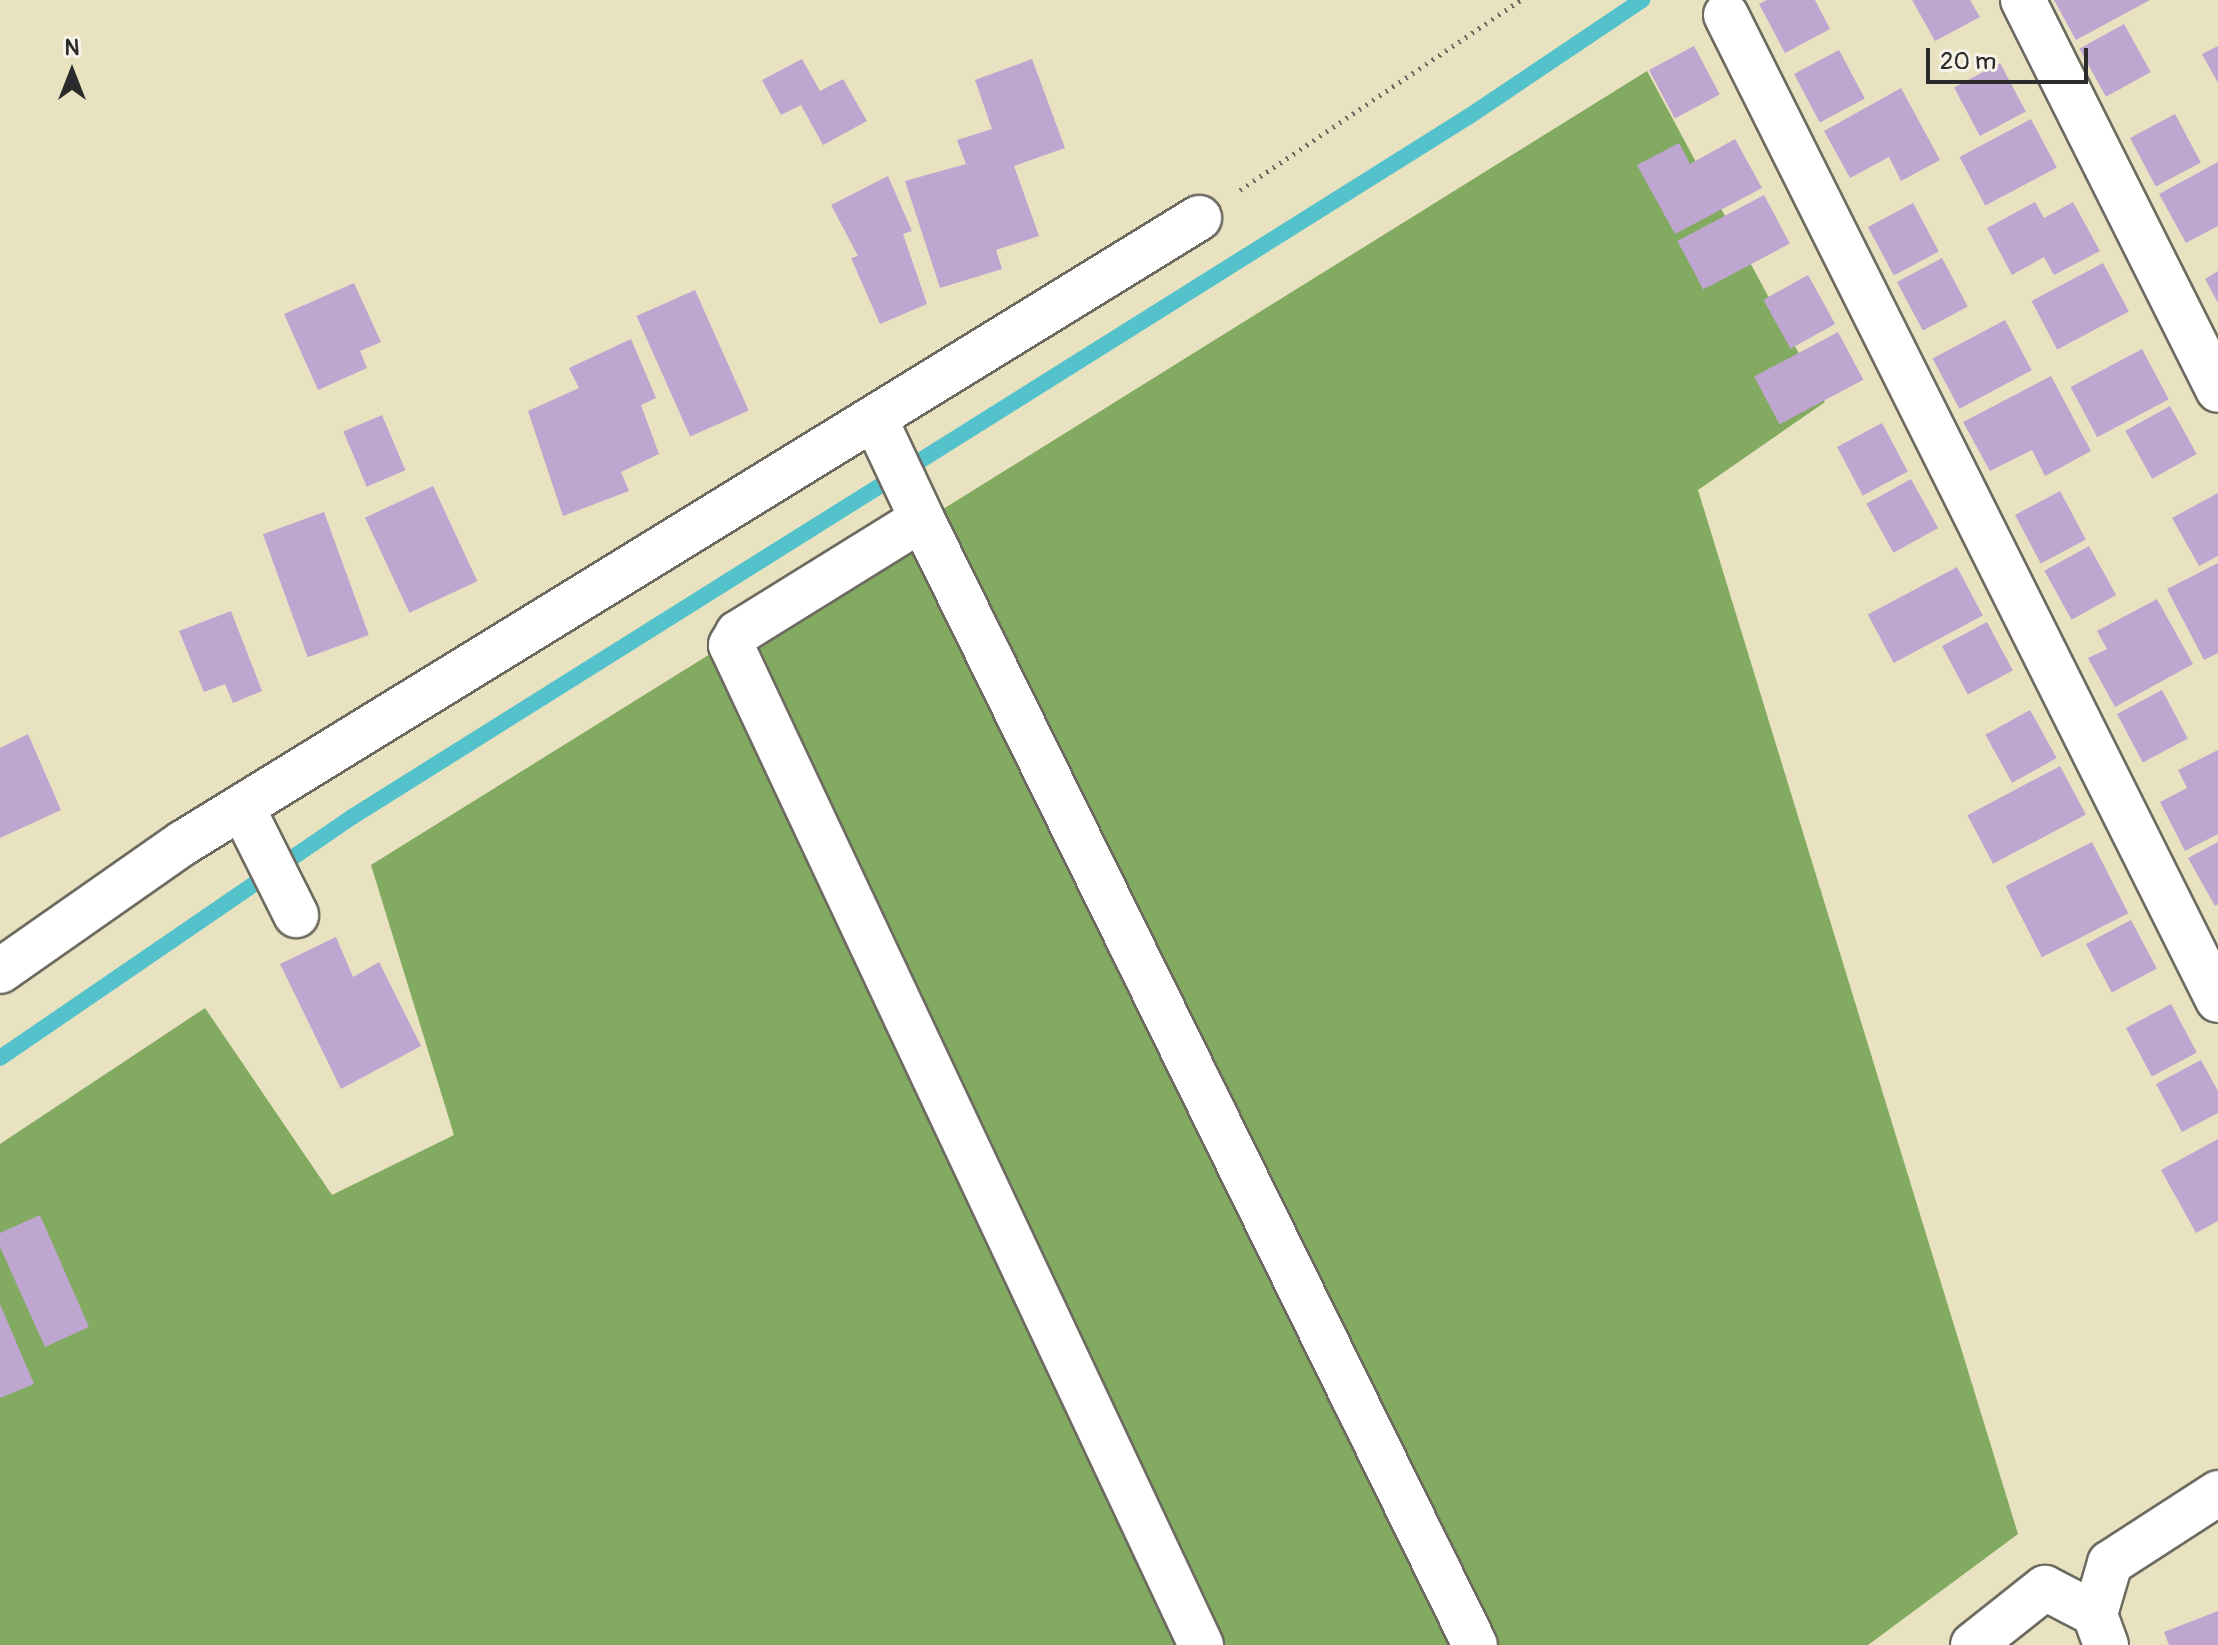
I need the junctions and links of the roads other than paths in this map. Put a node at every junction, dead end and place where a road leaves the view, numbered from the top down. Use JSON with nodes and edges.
{"nodes":[{"id":1,"x":2023,"y":0,"type":"edge"},
{"id":2,"x":1726,"y":15,"type":"dead end"},
{"id":3,"x":1199,"y":218,"type":"road end"},
{"id":4,"x":2218,"y":390,"type":"edge"},
{"id":5,"x":875,"y":419,"type":"junction"},
{"id":6,"x":922,"y":519,"type":"junction"},
{"id":7,"x":248,"y":820,"type":"junction"},
{"id":8,"x":291,"y":906,"type":"dead end"},
{"id":9,"x":0,"y":971,"type":"edge"},
{"id":10,"x":2218,"y":1000,"type":"edge"},
{"id":11,"x":2218,"y":1493,"type":"edge"},
{"id":12,"x":2100,"y":1629,"type":"edge"},
{"id":13,"x":1201,"y":1645,"type":"edge"},
{"id":14,"x":1475,"y":1645,"type":"edge"},
{"id":15,"x":1973,"y":1645,"type":"edge"}],
"edges":[{"from":1,"to":4,"type":"street"},
{"from":2,"to":10,"type":"street"},
{"from":3,"to":5,"type":"street"},
{"from":5,"to":6,"type":"street"},
{"from":5,"to":7,"type":"street"},
{"from":6,"to":13,"type":"street"},
{"from":6,"to":14,"type":"street"},
{"from":7,"to":8,"type":"street"},
{"from":7,"to":9,"type":"street"},
{"from":11,"to":12,"type":"street"},
{"from":12,"to":15,"type":"street"}]}
